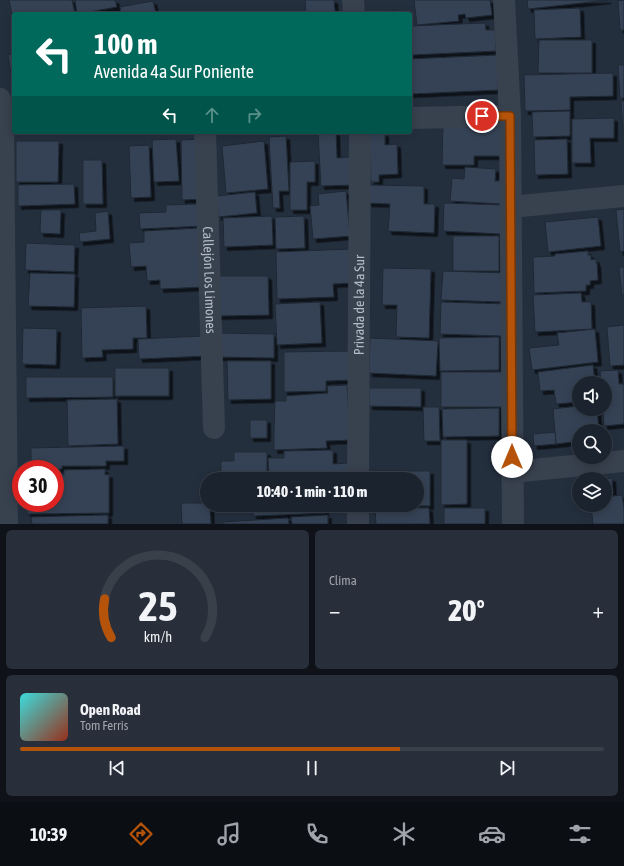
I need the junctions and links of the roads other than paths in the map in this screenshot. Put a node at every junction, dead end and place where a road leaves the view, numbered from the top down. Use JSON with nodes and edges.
{"nodes":[{"id":1,"x":353,"y":0,"type":"edge"},
{"id":2,"x":504,"y":0,"type":"edge"},
{"id":3,"x":354,"y":12,"type":"edge"},
{"id":4,"x":0,"y":99,"type":"edge"},
{"id":5,"x":510,"y":116,"type":"junction"},
{"id":6,"x":412,"y":118,"type":"edge"},
{"id":7,"x":6,"y":129,"type":"edge"},
{"id":8,"x":205,"y":134,"type":"edge"},
{"id":9,"x":360,"y":134,"type":"edge"},
{"id":10,"x":624,"y":196,"type":"edge"},
{"id":11,"x":511,"y":207,"type":"junction"},
{"id":12,"x":214,"y":428,"type":"dead end"},
{"id":13,"x":624,"y":461,"type":"edge"},
{"id":14,"x":358,"y":472,"type":"edge"},
{"id":15,"x":512,"y":472,"type":"junction"},
{"id":16,"x":358,"y":512,"type":"edge"},
{"id":17,"x":7,"y":524,"type":"edge"},
{"id":18,"x":358,"y":524,"type":"edge"},
{"id":19,"x":513,"y":524,"type":"edge"}],
"edges":[{"from":1,"to":3,"type":"street"},
{"from":2,"to":5,"type":"street"},
{"from":4,"to":7,"type":"street"},
{"from":5,"to":6,"type":"street"},
{"from":5,"to":11,"type":"street"},
{"from":7,"to":17,"type":"street"},
{"from":8,"to":12,"type":"street","name":"Callejón Los Limones"},
{"from":9,"to":14,"type":"street","name":"Privada de la 4a Sur"},
{"from":10,"to":11,"type":"street"},
{"from":11,"to":15,"type":"street"},
{"from":13,"to":15,"type":"street"},
{"from":15,"to":19,"type":"street"},
{"from":16,"to":18,"type":"street"}]}
